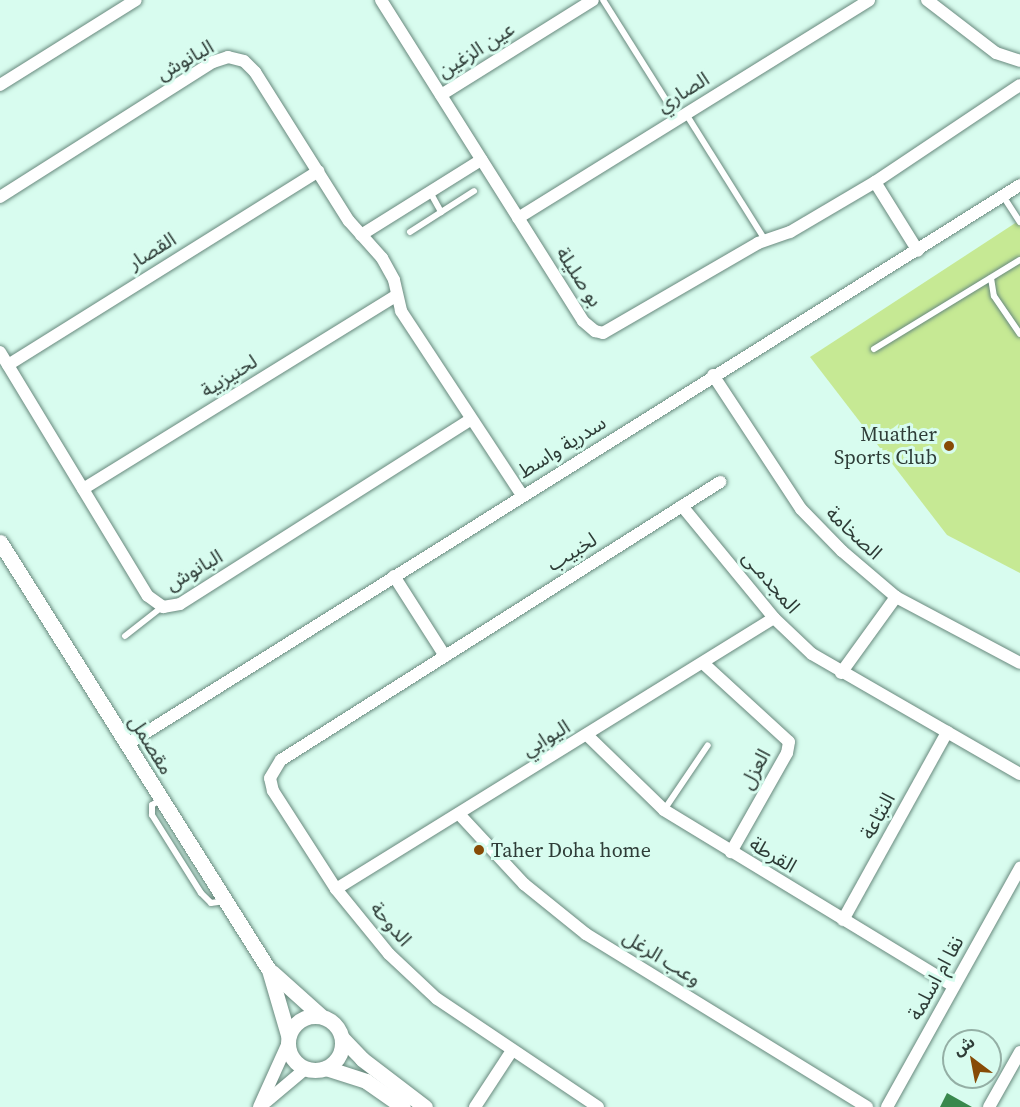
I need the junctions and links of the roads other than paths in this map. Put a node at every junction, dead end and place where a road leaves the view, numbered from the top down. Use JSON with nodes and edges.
{"nodes":[{"id":1,"x":136,"y":0,"type":"edge"},
{"id":2,"x":381,"y":0,"type":"edge"},
{"id":3,"x":593,"y":0,"type":"edge"},
{"id":4,"x":603,"y":0,"type":"edge"},
{"id":5,"x":869,"y":0,"type":"edge"},
{"id":6,"x":927,"y":0,"type":"edge"},
{"id":7,"x":1020,"y":61,"type":"edge"},
{"id":8,"x":1020,"y":85,"type":"edge"},
{"id":9,"x":0,"y":86,"type":"edge"},
{"id":10,"x":441,"y":95,"type":"junction"},
{"id":11,"x":682,"y":116,"type":"junction"},
{"id":12,"x":481,"y":160,"type":"junction"},
{"id":13,"x":318,"y":171,"type":"junction"},
{"id":14,"x":875,"y":182,"type":"junction"},
{"id":15,"x":1020,"y":185,"type":"edge"},
{"id":16,"x":430,"y":192,"type":"junction"},
{"id":17,"x":474,"y":192,"type":"dead end"},
{"id":18,"x":1003,"y":195,"type":"junction"},
{"id":19,"x":0,"y":197,"type":"edge"},
{"id":20,"x":441,"y":212,"type":"junction"},
{"id":21,"x":518,"y":218,"type":"junction"},
{"id":22,"x":1020,"y":222,"type":"edge"},
{"id":23,"x":410,"y":232,"type":"dead end"},
{"id":24,"x":361,"y":235,"type":"junction"},
{"id":25,"x":765,"y":240,"type":"junction"},
{"id":26,"x":918,"y":251,"type":"junction"},
{"id":27,"x":1020,"y":260,"type":"edge"},
{"id":28,"x":991,"y":278,"type":"junction"},
{"id":29,"x":396,"y":296,"type":"junction"},
{"id":30,"x":1020,"y":334,"type":"edge"},
{"id":31,"x":873,"y":349,"type":"dead end"},
{"id":32,"x":0,"y":352,"type":"edge"},
{"id":33,"x":8,"y":365,"type":"junction"},
{"id":34,"x":713,"y":375,"type":"junction"},
{"id":35,"x":471,"y":419,"type":"junction"},
{"id":36,"x":720,"y":482,"type":"dead end"},
{"id":37,"x":83,"y":489,"type":"junction"},
{"id":38,"x":522,"y":495,"type":"junction"},
{"id":39,"x":682,"y":506,"type":"junction"},
{"id":40,"x":0,"y":543,"type":"edge"},
{"id":41,"x":394,"y":576,"type":"junction"},
{"id":42,"x":896,"y":597,"type":"junction"},
{"id":43,"x":163,"y":607,"type":"junction"},
{"id":44,"x":774,"y":618,"type":"junction"},
{"id":45,"x":125,"y":636,"type":"dead end"},
{"id":46,"x":445,"y":656,"type":"junction"},
{"id":47,"x":1020,"y":663,"type":"edge"},
{"id":48,"x":704,"y":664,"type":"junction"},
{"id":49,"x":841,"y":673,"type":"junction"},
{"id":50,"x":947,"y":732,"type":"junction"},
{"id":51,"x":588,"y":736,"type":"junction"},
{"id":52,"x":126,"y":745,"type":"junction"},
{"id":53,"x":708,"y":745,"type":"dead end"},
{"id":54,"x":1020,"y":774,"type":"edge"},
{"id":55,"x":273,"y":791,"type":"joint"},
{"id":56,"x":664,"y":810,"type":"junction"},
{"id":57,"x":459,"y":814,"type":"junction"},
{"id":58,"x":731,"y":852,"type":"junction"},
{"id":59,"x":1020,"y":868,"type":"edge"},
{"id":60,"x":336,"y":889,"type":"junction"},
{"id":61,"x":843,"y":920,"type":"junction"},
{"id":62,"x":269,"y":970,"type":"junction"},
{"id":63,"x":954,"y":986,"type":"junction"},
{"id":64,"x":321,"y":1016,"type":"junction"},
{"id":65,"x":342,"y":1038,"type":"junction"},
{"id":66,"x":287,"y":1040,"type":"junction"},
{"id":67,"x":511,"y":1052,"type":"junction"},
{"id":68,"x":1020,"y":1052,"type":"edge"},
{"id":69,"x":326,"y":1068,"type":"junction"},
{"id":70,"x":305,"y":1069,"type":"junction"},
{"id":71,"x":260,"y":1107,"type":"edge"},
{"id":72,"x":403,"y":1107,"type":"edge"},
{"id":73,"x":425,"y":1107,"type":"edge"},
{"id":74,"x":476,"y":1107,"type":"edge"},
{"id":75,"x":598,"y":1107,"type":"edge"},
{"id":76,"x":867,"y":1107,"type":"edge"},
{"id":77,"x":887,"y":1107,"type":"edge"},
{"id":78,"x":989,"y":1107,"type":"edge"}],
"edges":[{"from":1,"to":9,"type":"street"},
{"from":2,"to":10,"type":"street","name":"بو صليلة"},
{"from":3,"to":10,"type":"street","name":"عين الزغين"},
{"from":4,"to":11,"type":"lane"},
{"from":5,"to":11,"type":"street","name":"الصاري"},
{"from":6,"to":7,"type":"street"},
{"from":8,"to":14,"type":"street","name":"بو صليلة"},
{"from":10,"to":12,"type":"street","name":"بو صليلة"},
{"from":11,"to":21,"type":"street","name":"الصاري"},
{"from":11,"to":25,"type":"lane"},
{"from":12,"to":16,"type":"street"},
{"from":12,"to":21,"type":"street","name":"بو صليلة"},
{"from":13,"to":19,"type":"street","name":"البانوش"},
{"from":13,"to":24,"type":"street","name":"البانوش"},
{"from":13,"to":33,"type":"street","name":"القصار"},
{"from":14,"to":25,"type":"street","name":"بو صليلة"},
{"from":14,"to":26,"type":"street"},
{"from":15,"to":18,"type":"street","name":"سدرية واسط"},
{"from":16,"to":20,"type":"lane"},
{"from":16,"to":24,"type":"street"},
{"from":17,"to":20,"type":"lane"},
{"from":18,"to":22,"type":"lane"},
{"from":18,"to":26,"type":"street","name":"سدرية واسط"},
{"from":20,"to":23,"type":"lane"},
{"from":21,"to":25,"type":"street","name":"بو صليلة"},
{"from":24,"to":29,"type":"street","name":"البانوش"},
{"from":26,"to":34,"type":"street","name":"سدرية واسط"},
{"from":27,"to":28,"type":"lane"},
{"from":28,"to":30,"type":"lane"},
{"from":28,"to":31,"type":"lane"},
{"from":29,"to":35,"type":"street","name":"البانوش"},
{"from":29,"to":37,"type":"street","name":"لحنيزبية"},
{"from":32,"to":33,"type":"street","name":"البانوش"},
{"from":33,"to":37,"type":"street","name":"البانوش"},
{"from":34,"to":38,"type":"street","name":"سدرية واسط"},
{"from":34,"to":42,"type":"street","name":"الصخامة"},
{"from":35,"to":38,"type":"street","name":"البانوش"},
{"from":35,"to":43,"type":"street","name":"البانوش"},
{"from":36,"to":39,"type":"street","name":"لخبيب"},
{"from":37,"to":43,"type":"street","name":"البانوش"},
{"from":38,"to":41,"type":"street","name":"سدرية واسط"},
{"from":39,"to":44,"type":"street","name":"المجدمـى"},
{"from":39,"to":46,"type":"street","name":"لخبيب"},
{"from":40,"to":52,"type":"street","name":"مقصمل"},
{"from":41,"to":46,"type":"street"},
{"from":41,"to":52,"type":"street","name":"سدرية واسط"},
{"from":42,"to":47,"type":"street","name":"الصخامة"},
{"from":42,"to":49,"type":"street"},
{"from":43,"to":45,"type":"lane"},
{"from":44,"to":48,"type":"street","name":"اليوابي"},
{"from":44,"to":49,"type":"street","name":"المجدمـى"},
{"from":46,"to":55,"type":"street","name":"لخبيب"},
{"from":48,"to":51,"type":"street","name":"اليوابي"},
{"from":48,"to":58,"type":"street","name":"العزل"},
{"from":49,"to":50,"type":"street","name":"المجدمـى"},
{"from":50,"to":54,"type":"street","name":"المجدمـى"},
{"from":50,"to":61,"type":"street","name":"النبّاعة"},
{"from":51,"to":56,"type":"street","name":"القرطة"},
{"from":51,"to":57,"type":"street","name":"اليوابي"},
{"from":52,"to":62,"type":"street","name":"مقصمل"},
{"from":53,"to":56,"type":"lane"},
{"from":55,"to":60,"type":"street","name":"الدوحة"},
{"from":56,"to":58,"type":"street","name":"القرطة"},
{"from":57,"to":60,"type":"street","name":"اليوابي"},
{"from":57,"to":76,"type":"street","name":"وعب الرغل"},
{"from":58,"to":61,"type":"street","name":"القرطة"},
{"from":59,"to":63,"type":"street","name":"نقا ام اسلمة"},
{"from":60,"to":67,"type":"street","name":"الدوحة"},
{"from":61,"to":63,"type":"street","name":"القرطة"},
{"from":62,"to":64,"type":"street","name":"مقصمل"},
{"from":62,"to":66,"type":"street","name":"مقصمل"},
{"from":63,"to":77,"type":"street","name":"نقا ام اسلمة"},
{"from":64,"to":65,"type":"street"},
{"from":64,"to":66,"type":"street"},
{"from":65,"to":69,"type":"street"},
{"from":65,"to":73,"type":"street"},
{"from":66,"to":70,"type":"street"},
{"from":66,"to":71,"type":"street"},
{"from":67,"to":74,"type":"street"},
{"from":67,"to":75,"type":"street","name":"الدوحة"},
{"from":68,"to":78,"type":"street"},
{"from":69,"to":70,"type":"street"},
{"from":69,"to":72,"type":"street"},
{"from":70,"to":71,"type":"street"}]}
